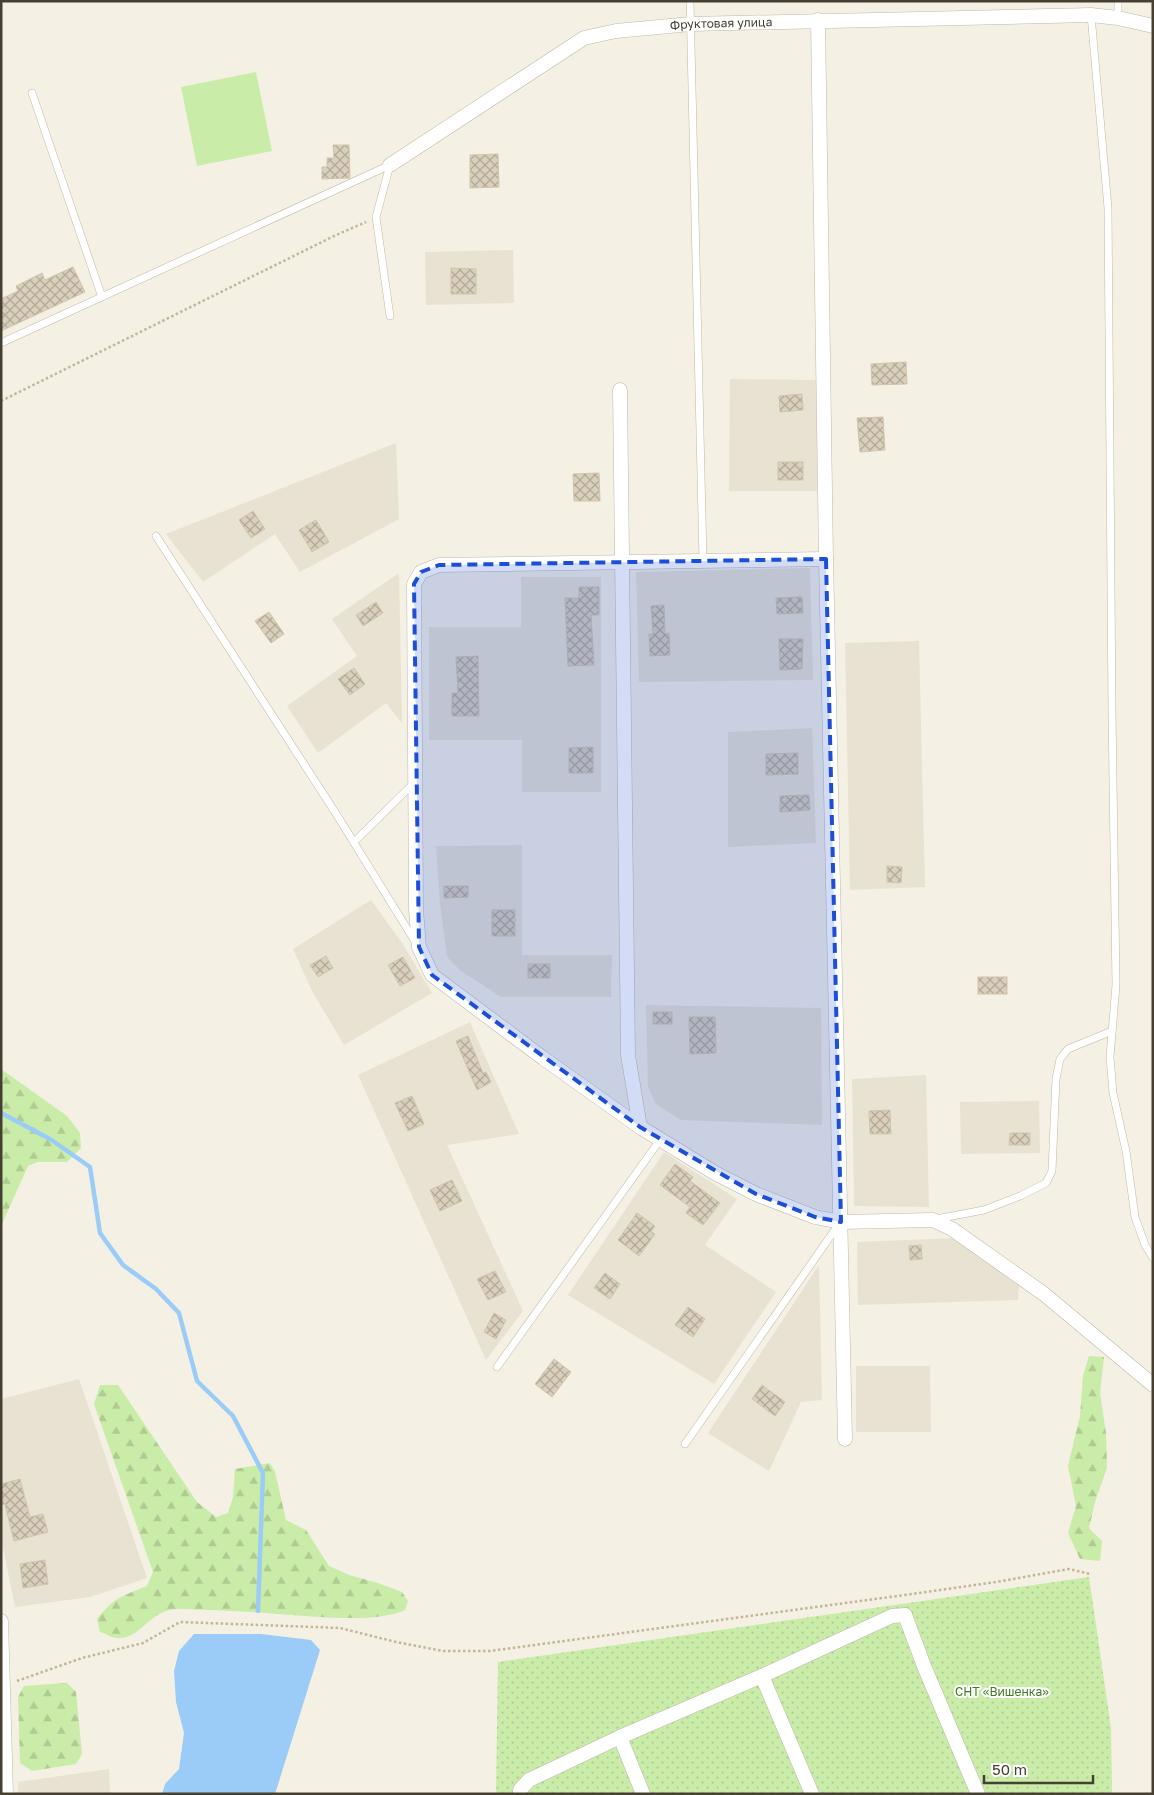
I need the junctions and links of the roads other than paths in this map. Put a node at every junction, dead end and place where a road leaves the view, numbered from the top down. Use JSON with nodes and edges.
{"nodes":[{"id":1,"x":690,"y":1,"type":"edge"},
{"id":2,"x":1118,"y":1,"type":"edge"},
{"id":3,"x":1091,"y":15,"type":"junction"},
{"id":4,"x":1118,"y":18,"type":"junction"},
{"id":5,"x":818,"y":20,"type":"junction"},
{"id":6,"x":691,"y":24,"type":"junction"},
{"id":7,"x":1153,"y":26,"type":"edge"},
{"id":8,"x":32,"y":93,"type":"dead end"},
{"id":9,"x":390,"y":165,"type":"junction"},
{"id":10,"x":102,"y":298,"type":"junction"},
{"id":11,"x":390,"y":316,"type":"dead end"},
{"id":12,"x":1,"y":343,"type":"edge"},
{"id":13,"x":620,"y":390,"type":"dead end"},
{"id":14,"x":156,"y":536,"type":"dead end"},
{"id":15,"x":826,"y":559,"type":"junction"},
{"id":16,"x":703,"y":561,"type":"junction"},
{"id":17,"x":622,"y":562,"type":"junction"},
{"id":18,"x":415,"y":782,"type":"junction"},
{"id":19,"x":354,"y":842,"type":"junction"},
{"id":20,"x":419,"y":947,"type":"junction"},
{"id":21,"x":1112,"y":1031,"type":"junction"},
{"id":22,"x":640,"y":1127,"type":"junction"},
{"id":23,"x":660,"y":1140,"type":"junction"},
{"id":24,"x":933,"y":1220,"type":"junction"},
{"id":25,"x":841,"y":1222,"type":"junction"},
{"id":26,"x":1153,"y":1258,"type":"edge"},
{"id":27,"x":497,"y":1367,"type":"dead end"},
{"id":28,"x":1153,"y":1385,"type":"edge"},
{"id":29,"x":845,"y":1438,"type":"dead end"},
{"id":30,"x":685,"y":1444,"type":"dead end"},
{"id":31,"x":1,"y":1621,"type":"edge"},
{"id":32,"x":762,"y":1676,"type":"junction"},
{"id":33,"x":3,"y":1721,"type":"edge"},
{"id":34,"x":620,"y":1737,"type":"junction"},
{"id":35,"x":6,"y":1794,"type":"edge"},
{"id":36,"x":520,"y":1794,"type":"edge"},
{"id":37,"x":643,"y":1794,"type":"edge"},
{"id":38,"x":812,"y":1794,"type":"edge"},
{"id":39,"x":978,"y":1794,"type":"edge"}],
"edges":[{"from":1,"to":6,"type":"lane"},
{"from":2,"to":4,"type":"lane"},
{"from":3,"to":4,"type":"street","name":"Фруктовая улица"},
{"from":3,"to":5,"type":"street","name":"Фруктовая улица"},
{"from":3,"to":21,"type":"lane"},
{"from":4,"to":7,"type":"street","name":"Фруктовая улица"},
{"from":5,"to":6,"type":"street","name":"Фруктовая улица"},
{"from":5,"to":15,"type":"street"},
{"from":6,"to":9,"type":"street","name":"Фруктовая улица"},
{"from":6,"to":16,"type":"lane"},
{"from":8,"to":10,"type":"lane"},
{"from":9,"to":10,"type":"lane"},
{"from":9,"to":11,"type":"lane"},
{"from":10,"to":12,"type":"lane"},
{"from":13,"to":17,"type":"street"},
{"from":14,"to":19,"type":"lane"},
{"from":15,"to":16,"type":"street"},
{"from":15,"to":25,"type":"street"},
{"from":16,"to":17,"type":"street"},
{"from":17,"to":18,"type":"street"},
{"from":17,"to":22,"type":"street"},
{"from":18,"to":19,"type":"lane"},
{"from":18,"to":20,"type":"street"},
{"from":19,"to":20,"type":"lane"},
{"from":20,"to":22,"type":"street"},
{"from":21,"to":24,"type":"lane"},
{"from":21,"to":26,"type":"lane"},
{"from":22,"to":23,"type":"street"},
{"from":23,"to":25,"type":"street"},
{"from":23,"to":27,"type":"lane"},
{"from":24,"to":25,"type":"street"},
{"from":24,"to":28,"type":"street"},
{"from":25,"to":29,"type":"street"},
{"from":25,"to":30,"type":"lane"},
{"from":31,"to":33,"type":"street"},
{"from":32,"to":34,"type":"street"},
{"from":32,"to":38,"type":"street"},
{"from":32,"to":39,"type":"street"},
{"from":33,"to":35,"type":"street"},
{"from":34,"to":36,"type":"street"},
{"from":34,"to":37,"type":"street"}]}
